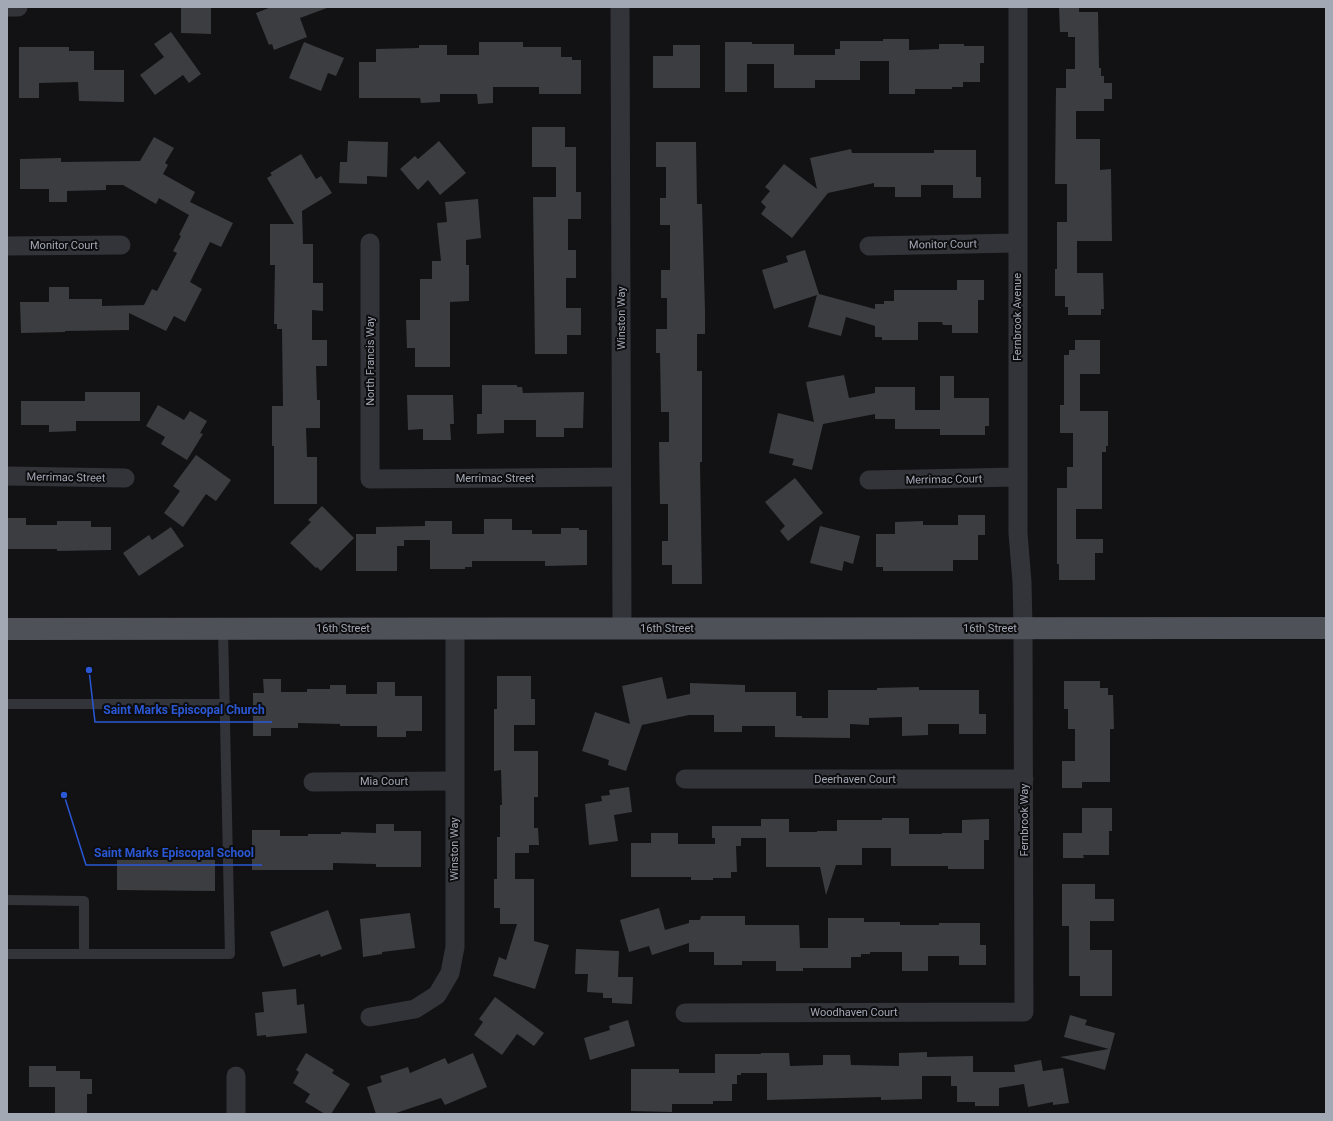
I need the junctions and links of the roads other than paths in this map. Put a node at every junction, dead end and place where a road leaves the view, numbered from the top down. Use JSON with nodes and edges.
{"nodes":[{"id":1,"x":7,"y":7,"type":"edge"},
{"id":2,"x":18,"y":7,"type":"edge"},
{"id":3,"x":620,"y":7,"type":"edge"},
{"id":4,"x":1018,"y":7,"type":"edge"},
{"id":5,"x":370,"y":243,"type":"dead end"},
{"id":6,"x":1017,"y":243,"type":"junction"},
{"id":7,"x":121,"y":245,"type":"dead end"},
{"id":8,"x":7,"y":246,"type":"edge"},
{"id":9,"x":869,"y":246,"type":"dead end"},
{"id":10,"x":7,"y":476,"type":"edge"},
{"id":11,"x":621,"y":477,"type":"junction"},
{"id":12,"x":1018,"y":477,"type":"junction"},
{"id":13,"x":125,"y":478,"type":"dead end"},
{"id":14,"x":370,"y":479,"type":"joint"},
{"id":15,"x":869,"y":480,"type":"dead end"},
{"id":16,"x":455,"y":628,"type":"junction"},
{"id":17,"x":622,"y":628,"type":"junction"},
{"id":18,"x":1023,"y":628,"type":"junction"},
{"id":19,"x":1326,"y":628,"type":"edge"},
{"id":20,"x":7,"y":629,"type":"edge"},
{"id":21,"x":223,"y":629,"type":"junction"},
{"id":22,"x":7,"y":704,"type":"edge"},
{"id":23,"x":225,"y":704,"type":"junction"},
{"id":24,"x":685,"y":779,"type":"dead end"},
{"id":25,"x":1024,"y":779,"type":"junction"},
{"id":26,"x":454,"y":781,"type":"junction"},
{"id":27,"x":313,"y":782,"type":"dead end"},
{"id":28,"x":7,"y":900,"type":"edge"},
{"id":29,"x":7,"y":954,"type":"edge"},
{"id":30,"x":84,"y":954,"type":"junction"},
{"id":31,"x":1024,"y":1012,"type":"joint"},
{"id":32,"x":685,"y":1013,"type":"dead end"},
{"id":33,"x":370,"y":1017,"type":"dead end"},
{"id":34,"x":236,"y":1076,"type":"dead end"},
{"id":35,"x":236,"y":1114,"type":"edge"}],
"edges":[{"from":1,"to":2,"type":"street"},
{"from":3,"to":11,"type":"street","name":"Winston Way"},
{"from":4,"to":6,"type":"street","name":"Fernbrook Avenue"},
{"from":5,"to":14,"type":"street","name":"North Francis Way"},
{"from":6,"to":9,"type":"street","name":"Monitor Court"},
{"from":6,"to":12,"type":"street","name":"Fernbrook Avenue"},
{"from":7,"to":8,"type":"street","name":"Monitor Court"},
{"from":10,"to":13,"type":"street","name":"Merrimac Street"},
{"from":11,"to":14,"type":"street","name":"Merrimac Street"},
{"from":11,"to":17,"type":"street","name":"Winston Way"},
{"from":12,"to":15,"type":"street","name":"Merrimac Court"},
{"from":12,"to":18,"type":"street","name":"Fernbrook Avenue"},
{"from":16,"to":17,"type":"main road","name":"16th Street"},
{"from":16,"to":21,"type":"main road","name":"16th Street"},
{"from":16,"to":26,"type":"street","name":"Winston Way"},
{"from":17,"to":18,"type":"main road","name":"16th Street"},
{"from":18,"to":19,"type":"main road","name":"16th Street"},
{"from":18,"to":25,"type":"street","name":"Fernbrook Way"},
{"from":20,"to":21,"type":"main road","name":"16th Street"},
{"from":21,"to":23,"type":"lane"},
{"from":22,"to":23,"type":"lane"},
{"from":23,"to":30,"type":"lane"},
{"from":24,"to":25,"type":"street","name":"Deerhaven Court"},
{"from":25,"to":31,"type":"street","name":"Fernbrook Way"},
{"from":26,"to":27,"type":"street","name":"Mia Court"},
{"from":26,"to":33,"type":"street","name":"Winston Way"},
{"from":28,"to":30,"type":"lane"},
{"from":29,"to":30,"type":"lane"},
{"from":31,"to":32,"type":"street","name":"Woodhaven Court"},
{"from":34,"to":35,"type":"street"}]}
